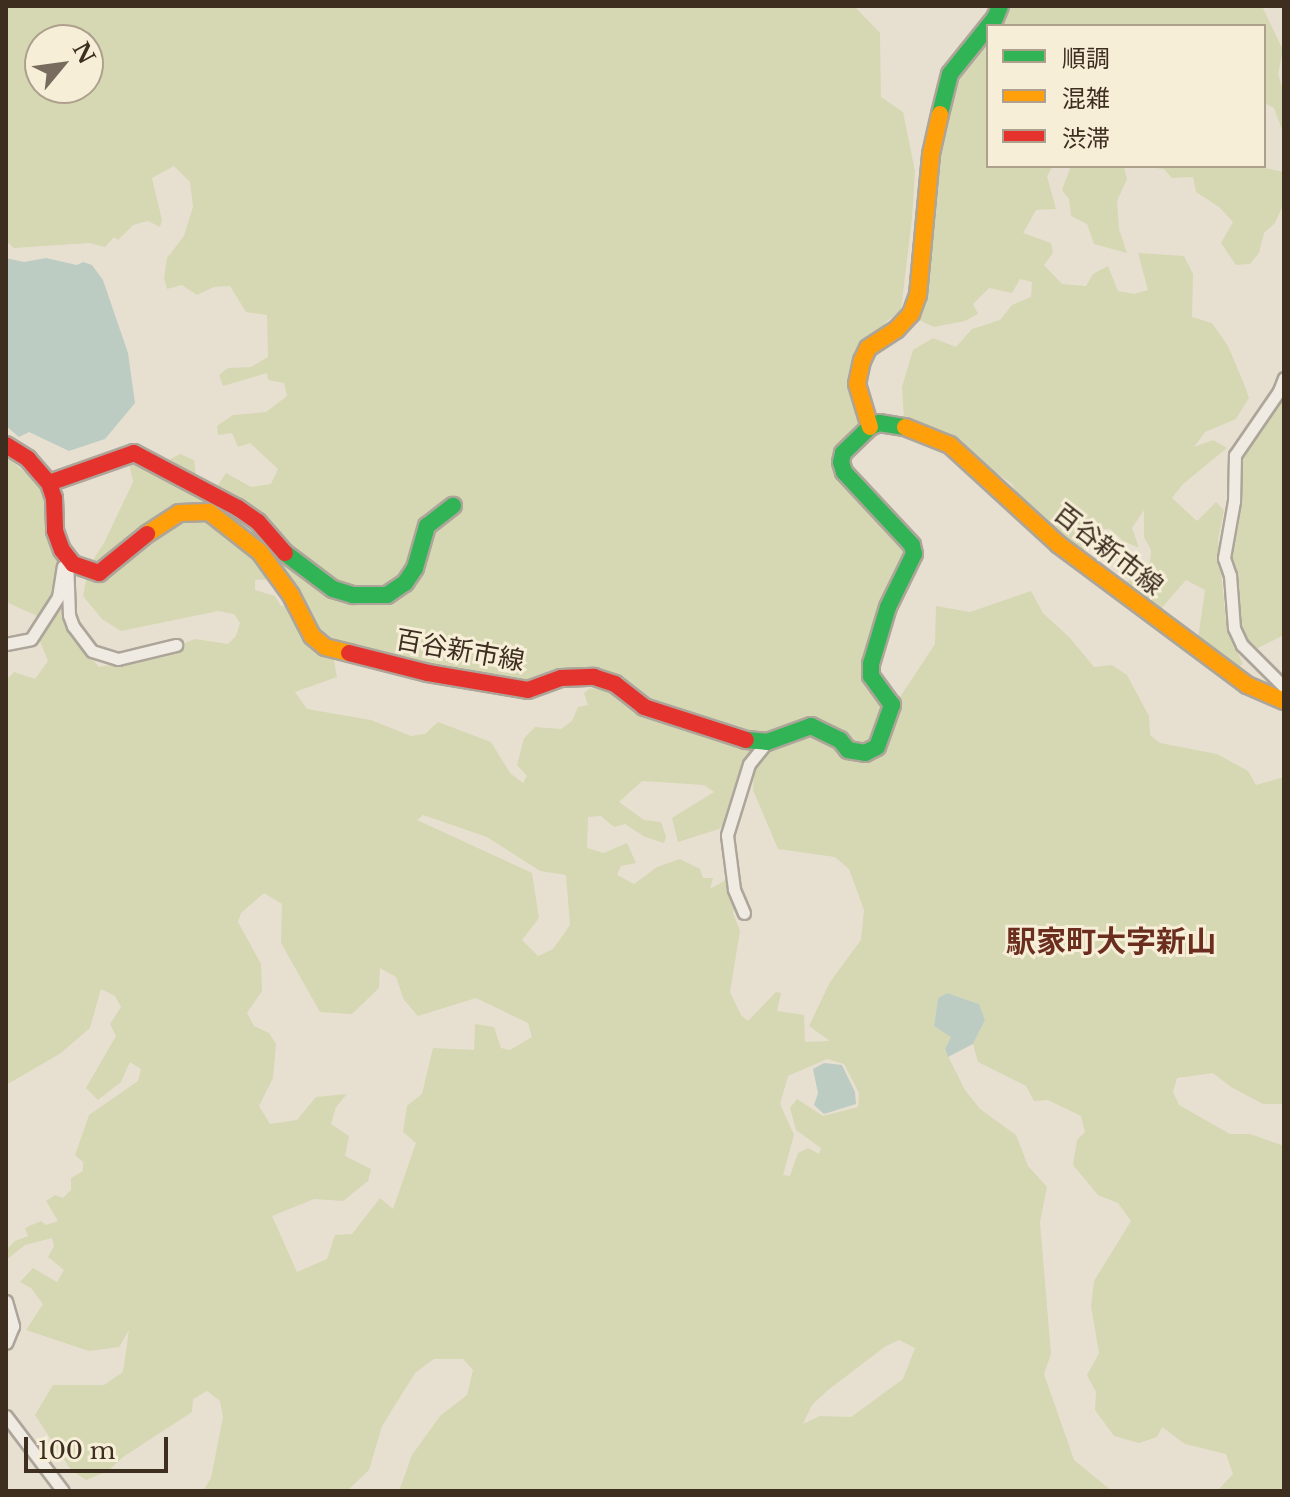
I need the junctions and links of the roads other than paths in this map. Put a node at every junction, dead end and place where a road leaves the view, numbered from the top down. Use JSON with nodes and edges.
{"nodes":[{"id":1,"x":1000,"y":6,"type":"edge"},
{"id":2,"x":990,"y":24,"type":"edge"},
{"id":3,"x":986,"y":28,"type":"edge"},
{"id":4,"x":1284,"y":378,"type":"edge"},
{"id":5,"x":870,"y":427,"type":"junction"},
{"id":6,"x":6,"y":445,"type":"edge"},
{"id":7,"x":49,"y":483,"type":"junction"},
{"id":8,"x":453,"y":506,"type":"dead end"},
{"id":9,"x":67,"y":557,"type":"junction"},
{"id":10,"x":6,"y":644,"type":"edge"},
{"id":11,"x":176,"y":645,"type":"dead end"},
{"id":12,"x":1284,"y":687,"type":"edge"},
{"id":13,"x":1284,"y":701,"type":"edge"},
{"id":14,"x":767,"y":742,"type":"junction"},
{"id":15,"x":744,"y":913,"type":"dead end"},
{"id":16,"x":6,"y":1301,"type":"edge"},
{"id":17,"x":8,"y":1338,"type":"edge"},
{"id":18,"x":6,"y":1416,"type":"edge"},
{"id":19,"x":63,"y":1491,"type":"edge"}],
"edges":[{"from":1,"to":2,"type":"main road"},
{"from":3,"to":5,"type":"main road"},
{"from":4,"to":12,"type":"street"},
{"from":5,"to":13,"type":"main road","name":"百谷新市線"},
{"from":5,"to":14,"type":"main road","name":"百谷新市線"},
{"from":6,"to":7,"type":"main road"},
{"from":7,"to":8,"type":"main road"},
{"from":7,"to":9,"type":"main road"},
{"from":9,"to":10,"type":"street"},
{"from":9,"to":11,"type":"street"},
{"from":9,"to":14,"type":"main road","name":"百谷新市線"},
{"from":14,"to":15,"type":"street"},
{"from":16,"to":17,"type":"street"},
{"from":18,"to":19,"type":"street"}]}
